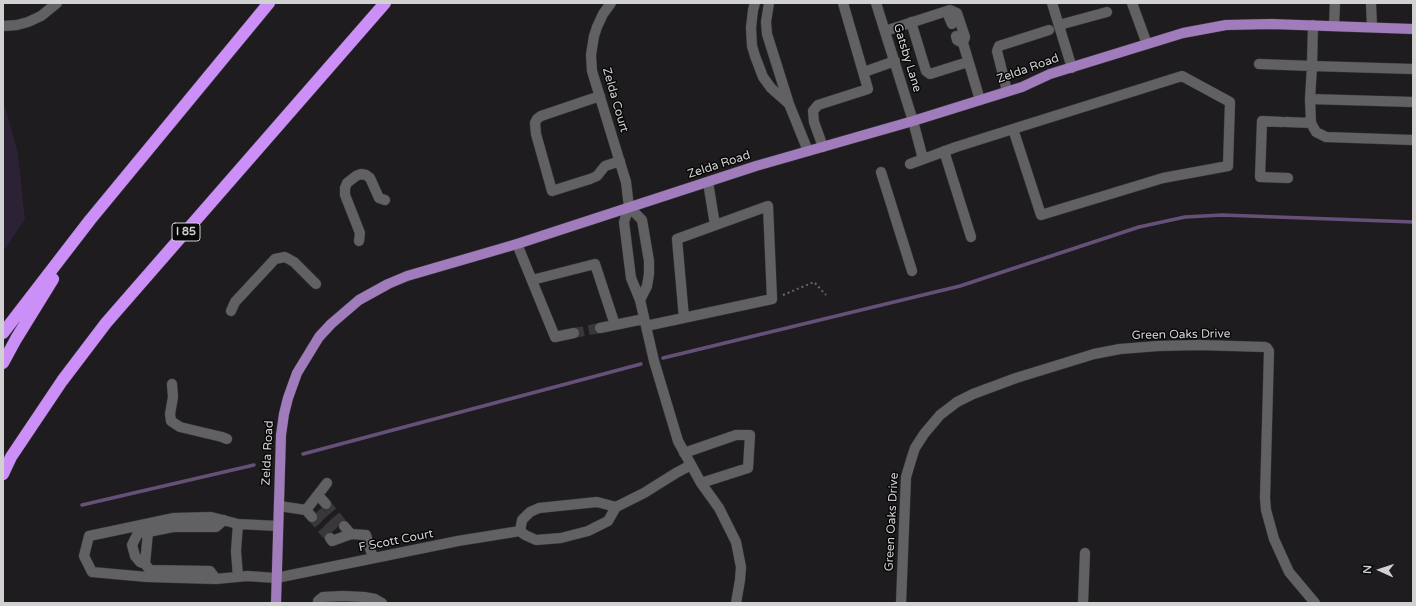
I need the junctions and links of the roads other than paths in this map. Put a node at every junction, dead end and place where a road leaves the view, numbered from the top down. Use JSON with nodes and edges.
{"nodes":[{"id":1,"x":58,"y":3,"type":"edge"},
{"id":2,"x":269,"y":3,"type":"edge"},
{"id":3,"x":385,"y":3,"type":"edge"},
{"id":4,"x":611,"y":3,"type":"edge"},
{"id":5,"x":755,"y":3,"type":"edge"},
{"id":6,"x":768,"y":3,"type":"edge"},
{"id":7,"x":842,"y":3,"type":"edge"},
{"id":8,"x":876,"y":3,"type":"edge"},
{"id":9,"x":1052,"y":3,"type":"edge"},
{"id":10,"x":1132,"y":3,"type":"edge"},
{"id":11,"x":1335,"y":3,"type":"edge"},
{"id":12,"x":1371,"y":3,"type":"edge"},
{"id":13,"x":952,"y":11,"type":"junction"},
{"id":14,"x":1107,"y":12,"type":"dead end"},
{"id":15,"x":911,"y":22,"type":"junction"},
{"id":16,"x":952,"y":24,"type":"dead end"},
{"id":17,"x":1059,"y":25,"type":"junction"},
{"id":18,"x":1313,"y":25,"type":"junction"},
{"id":19,"x":3,"y":26,"type":"edge"},
{"id":20,"x":1334,"y":26,"type":"junction"},
{"id":21,"x":1372,"y":27,"type":"junction"},
{"id":22,"x":1413,"y":29,"type":"edge"},
{"id":23,"x":1049,"y":30,"type":"dead end"},
{"id":24,"x":885,"y":31,"type":"junction"},
{"id":25,"x":1147,"y":44,"type":"junction"},
{"id":26,"x":895,"y":62,"type":"junction"},
{"id":27,"x":968,"y":62,"type":"junction"},
{"id":28,"x":1260,"y":64,"type":"dead end"},
{"id":29,"x":1312,"y":66,"type":"junction"},
{"id":30,"x":1072,"y":68,"type":"junction"},
{"id":31,"x":1413,"y":69,"type":"edge"},
{"id":32,"x":864,"y":72,"type":"junction"},
{"id":33,"x":1007,"y":91,"type":"junction"},
{"id":34,"x":600,"y":96,"type":"junction"},
{"id":35,"x":1310,"y":99,"type":"junction"},
{"id":36,"x":980,"y":100,"type":"junction"},
{"id":37,"x":1413,"y":102,"type":"edge"},
{"id":38,"x":789,"y":104,"type":"junction"},
{"id":39,"x":913,"y":121,"type":"junction"},
{"id":40,"x":1310,"y":123,"type":"junction"},
{"id":41,"x":1014,"y":129,"type":"junction"},
{"id":42,"x":1413,"y":140,"type":"edge"},
{"id":43,"x":823,"y":147,"type":"junction"},
{"id":44,"x":808,"y":151,"type":"junction"},
{"id":45,"x":944,"y":151,"type":"junction"},
{"id":46,"x":923,"y":159,"type":"junction"},
{"id":47,"x":620,"y":161,"type":"junction"},
{"id":48,"x":910,"y":164,"type":"dead end"},
{"id":49,"x":881,"y":172,"type":"dead end"},
{"id":50,"x":1288,"y":178,"type":"dead end"},
{"id":51,"x":708,"y":182,"type":"junction"},
{"id":52,"x":385,"y":200,"type":"dead end"},
{"id":53,"x":629,"y":207,"type":"junction"},
{"id":54,"x":90,"y":220,"type":"junction"},
{"id":55,"x":715,"y":225,"type":"junction"},
{"id":56,"x":971,"y":237,"type":"dead end"},
{"id":57,"x":359,"y":241,"type":"dead end"},
{"id":58,"x":517,"y":244,"type":"junction"},
{"id":59,"x":912,"y":271,"type":"dead end"},
{"id":60,"x":532,"y":280,"type":"junction"},
{"id":61,"x":316,"y":284,"type":"dead end"},
{"id":62,"x":640,"y":300,"type":"junction"},
{"id":63,"x":231,"y":311,"type":"dead end"},
{"id":64,"x":684,"y":318,"type":"junction"},
{"id":65,"x":645,"y":323,"type":"junction"},
{"id":66,"x":615,"y":325,"type":"junction"},
{"id":67,"x":600,"y":328,"type":"tunnel mouth"},
{"id":68,"x":3,"y":334,"type":"edge"},
{"id":69,"x":574,"y":334,"type":"tunnel mouth"},
{"id":70,"x":3,"y":363,"type":"edge"},
{"id":71,"x":172,"y":384,"type":"dead end"},
{"id":72,"x":227,"y":439,"type":"dead end"},
{"id":73,"x":684,"y":453,"type":"junction"},
{"id":74,"x":691,"y":465,"type":"junction"},
{"id":75,"x":3,"y":474,"type":"edge"},
{"id":76,"x":327,"y":483,"type":"dead end"},
{"id":77,"x":701,"y":483,"type":"junction"},
{"id":78,"x":279,"y":506,"type":"junction"},
{"id":79,"x":616,"y":507,"type":"junction"},
{"id":80,"x":224,"y":520,"type":"junction"},
{"id":81,"x":238,"y":524,"type":"junction"},
{"id":82,"x":278,"y":526,"type":"junction"},
{"id":83,"x":520,"y":531,"type":"junction"},
{"id":84,"x":148,"y":532,"type":"junction"},
{"id":85,"x":341,"y":534,"type":"dead end"},
{"id":86,"x":1085,"y":553,"type":"dead end"},
{"id":87,"x":373,"y":558,"type":"junction"},
{"id":88,"x":145,"y":564,"type":"junction"},
{"id":89,"x":238,"y":577,"type":"junction"},
{"id":90,"x":276,"y":578,"type":"junction"},
{"id":91,"x":216,"y":579,"type":"junction"},
{"id":92,"x":276,"y":603,"type":"edge"},
{"id":93,"x":318,"y":603,"type":"edge"},
{"id":94,"x":382,"y":603,"type":"edge"},
{"id":95,"x":736,"y":603,"type":"edge"},
{"id":96,"x":901,"y":603,"type":"edge"},
{"id":97,"x":1083,"y":603,"type":"edge"},
{"id":98,"x":1316,"y":603,"type":"edge"}],
"edges":[{"from":1,"to":19,"type":"street"},
{"from":2,"to":54,"type":"highway"},
{"from":3,"to":75,"type":"highway","number":"I 85"},
{"from":4,"to":34,"type":"street","name":"Zelda Court"},
{"from":5,"to":38,"type":"street"},
{"from":6,"to":38,"type":"street"},
{"from":7,"to":32,"type":"street"},
{"from":8,"to":24,"type":"street","name":"Gatsby Lane"},
{"from":9,"to":17,"type":"street"},
{"from":10,"to":25,"type":"street"},
{"from":11,"to":20,"type":"street"},
{"from":12,"to":21,"type":"street"},
{"from":13,"to":15,"type":"street"},
{"from":13,"to":16,"type":"street"},
{"from":13,"to":27,"type":"street"},
{"from":14,"to":17,"type":"street"},
{"from":15,"to":24,"type":"street"},
{"from":15,"to":27,"type":"street"},
{"from":17,"to":30,"type":"street"},
{"from":18,"to":20,"type":"main road","name":"Zelda Road"},
{"from":18,"to":25,"type":"main road","name":"Zelda Road"},
{"from":18,"to":29,"type":"street"},
{"from":20,"to":21,"type":"main road","name":"Zelda Road"},
{"from":21,"to":22,"type":"main road","name":"Zelda Road"},
{"from":23,"to":33,"type":"street"},
{"from":24,"to":26,"type":"street","name":"Gatsby Lane"},
{"from":25,"to":30,"type":"main road","name":"Zelda Road"},
{"from":26,"to":32,"type":"street"},
{"from":26,"to":39,"type":"street","name":"Gatsby Lane"},
{"from":27,"to":36,"type":"street"},
{"from":28,"to":29,"type":"street"},
{"from":29,"to":31,"type":"street"},
{"from":29,"to":35,"type":"street"},
{"from":30,"to":33,"type":"main road","name":"Zelda Road"},
{"from":32,"to":43,"type":"street"},
{"from":33,"to":36,"type":"main road","name":"Zelda Road"},
{"from":34,"to":47,"type":"street","name":"Zelda Court"},
{"from":34,"to":47,"type":"street"},
{"from":35,"to":37,"type":"street"},
{"from":35,"to":40,"type":"street"},
{"from":36,"to":39,"type":"main road","name":"Zelda Road"},
{"from":38,"to":44,"type":"street"},
{"from":39,"to":43,"type":"main road","name":"Zelda Road"},
{"from":39,"to":46,"type":"street","name":"Gatsby Lane"},
{"from":40,"to":42,"type":"street"},
{"from":40,"to":50,"type":"street"},
{"from":41,"to":41,"type":"street"},
{"from":41,"to":45,"type":"street"},
{"from":43,"to":44,"type":"main road","name":"Zelda Road"},
{"from":44,"to":51,"type":"main road","name":"Zelda Road"},
{"from":45,"to":46,"type":"street"},
{"from":45,"to":56,"type":"street"},
{"from":46,"to":48,"type":"street"},
{"from":47,"to":53,"type":"street","name":"Zelda Court"},
{"from":49,"to":59,"type":"street"},
{"from":51,"to":53,"type":"main road","name":"Zelda Road"},
{"from":51,"to":55,"type":"street"},
{"from":52,"to":57,"type":"street"},
{"from":53,"to":58,"type":"main road","name":"Zelda Road"},
{"from":53,"to":62,"type":"street"},
{"from":53,"to":62,"type":"street"},
{"from":54,"to":68,"type":"highway"},
{"from":54,"to":70,"type":"highway"},
{"from":55,"to":64,"type":"street"},
{"from":55,"to":64,"type":"street"},
{"from":58,"to":60,"type":"street"},
{"from":58,"to":78,"type":"main road","name":"Zelda Road"},
{"from":60,"to":66,"type":"street"},
{"from":60,"to":69,"type":"street"},
{"from":61,"to":63,"type":"street"},
{"from":62,"to":65,"type":"street"},
{"from":64,"to":65,"type":"street"},
{"from":65,"to":66,"type":"street"},
{"from":65,"to":73,"type":"street"},
{"from":66,"to":67,"type":"street"},
{"from":71,"to":72,"type":"street"},
{"from":73,"to":74,"type":"street"},
{"from":73,"to":77,"type":"street"},
{"from":74,"to":77,"type":"street"},
{"from":74,"to":79,"type":"street"},
{"from":76,"to":78,"type":"street"},
{"from":77,"to":95,"type":"street"},
{"from":78,"to":82,"type":"main road","name":"Zelda Road"},
{"from":79,"to":83,"type":"street"},
{"from":79,"to":83,"type":"street"},
{"from":80,"to":81,"type":"street"},
{"from":80,"to":84,"type":"street"},
{"from":80,"to":91,"type":"street","name":"F Scott Court"},
{"from":81,"to":82,"type":"street"},
{"from":81,"to":89,"type":"street"},
{"from":82,"to":90,"type":"main road","name":"Zelda Road"},
{"from":83,"to":87,"type":"street","name":"F Scott Court"},
{"from":84,"to":88,"type":"street"},
{"from":84,"to":88,"type":"street"},
{"from":85,"to":87,"type":"street"},
{"from":86,"to":97,"type":"street"},
{"from":87,"to":90,"type":"street","name":"F Scott Court"},
{"from":88,"to":91,"type":"street"},
{"from":89,"to":90,"type":"street","name":"F Scott Court"},
{"from":89,"to":91,"type":"street","name":"F Scott Court"},
{"from":90,"to":92,"type":"main road","name":"Zelda Road"},
{"from":93,"to":94,"type":"street"},
{"from":96,"to":98,"type":"street","name":"Green Oaks Drive"}]}
